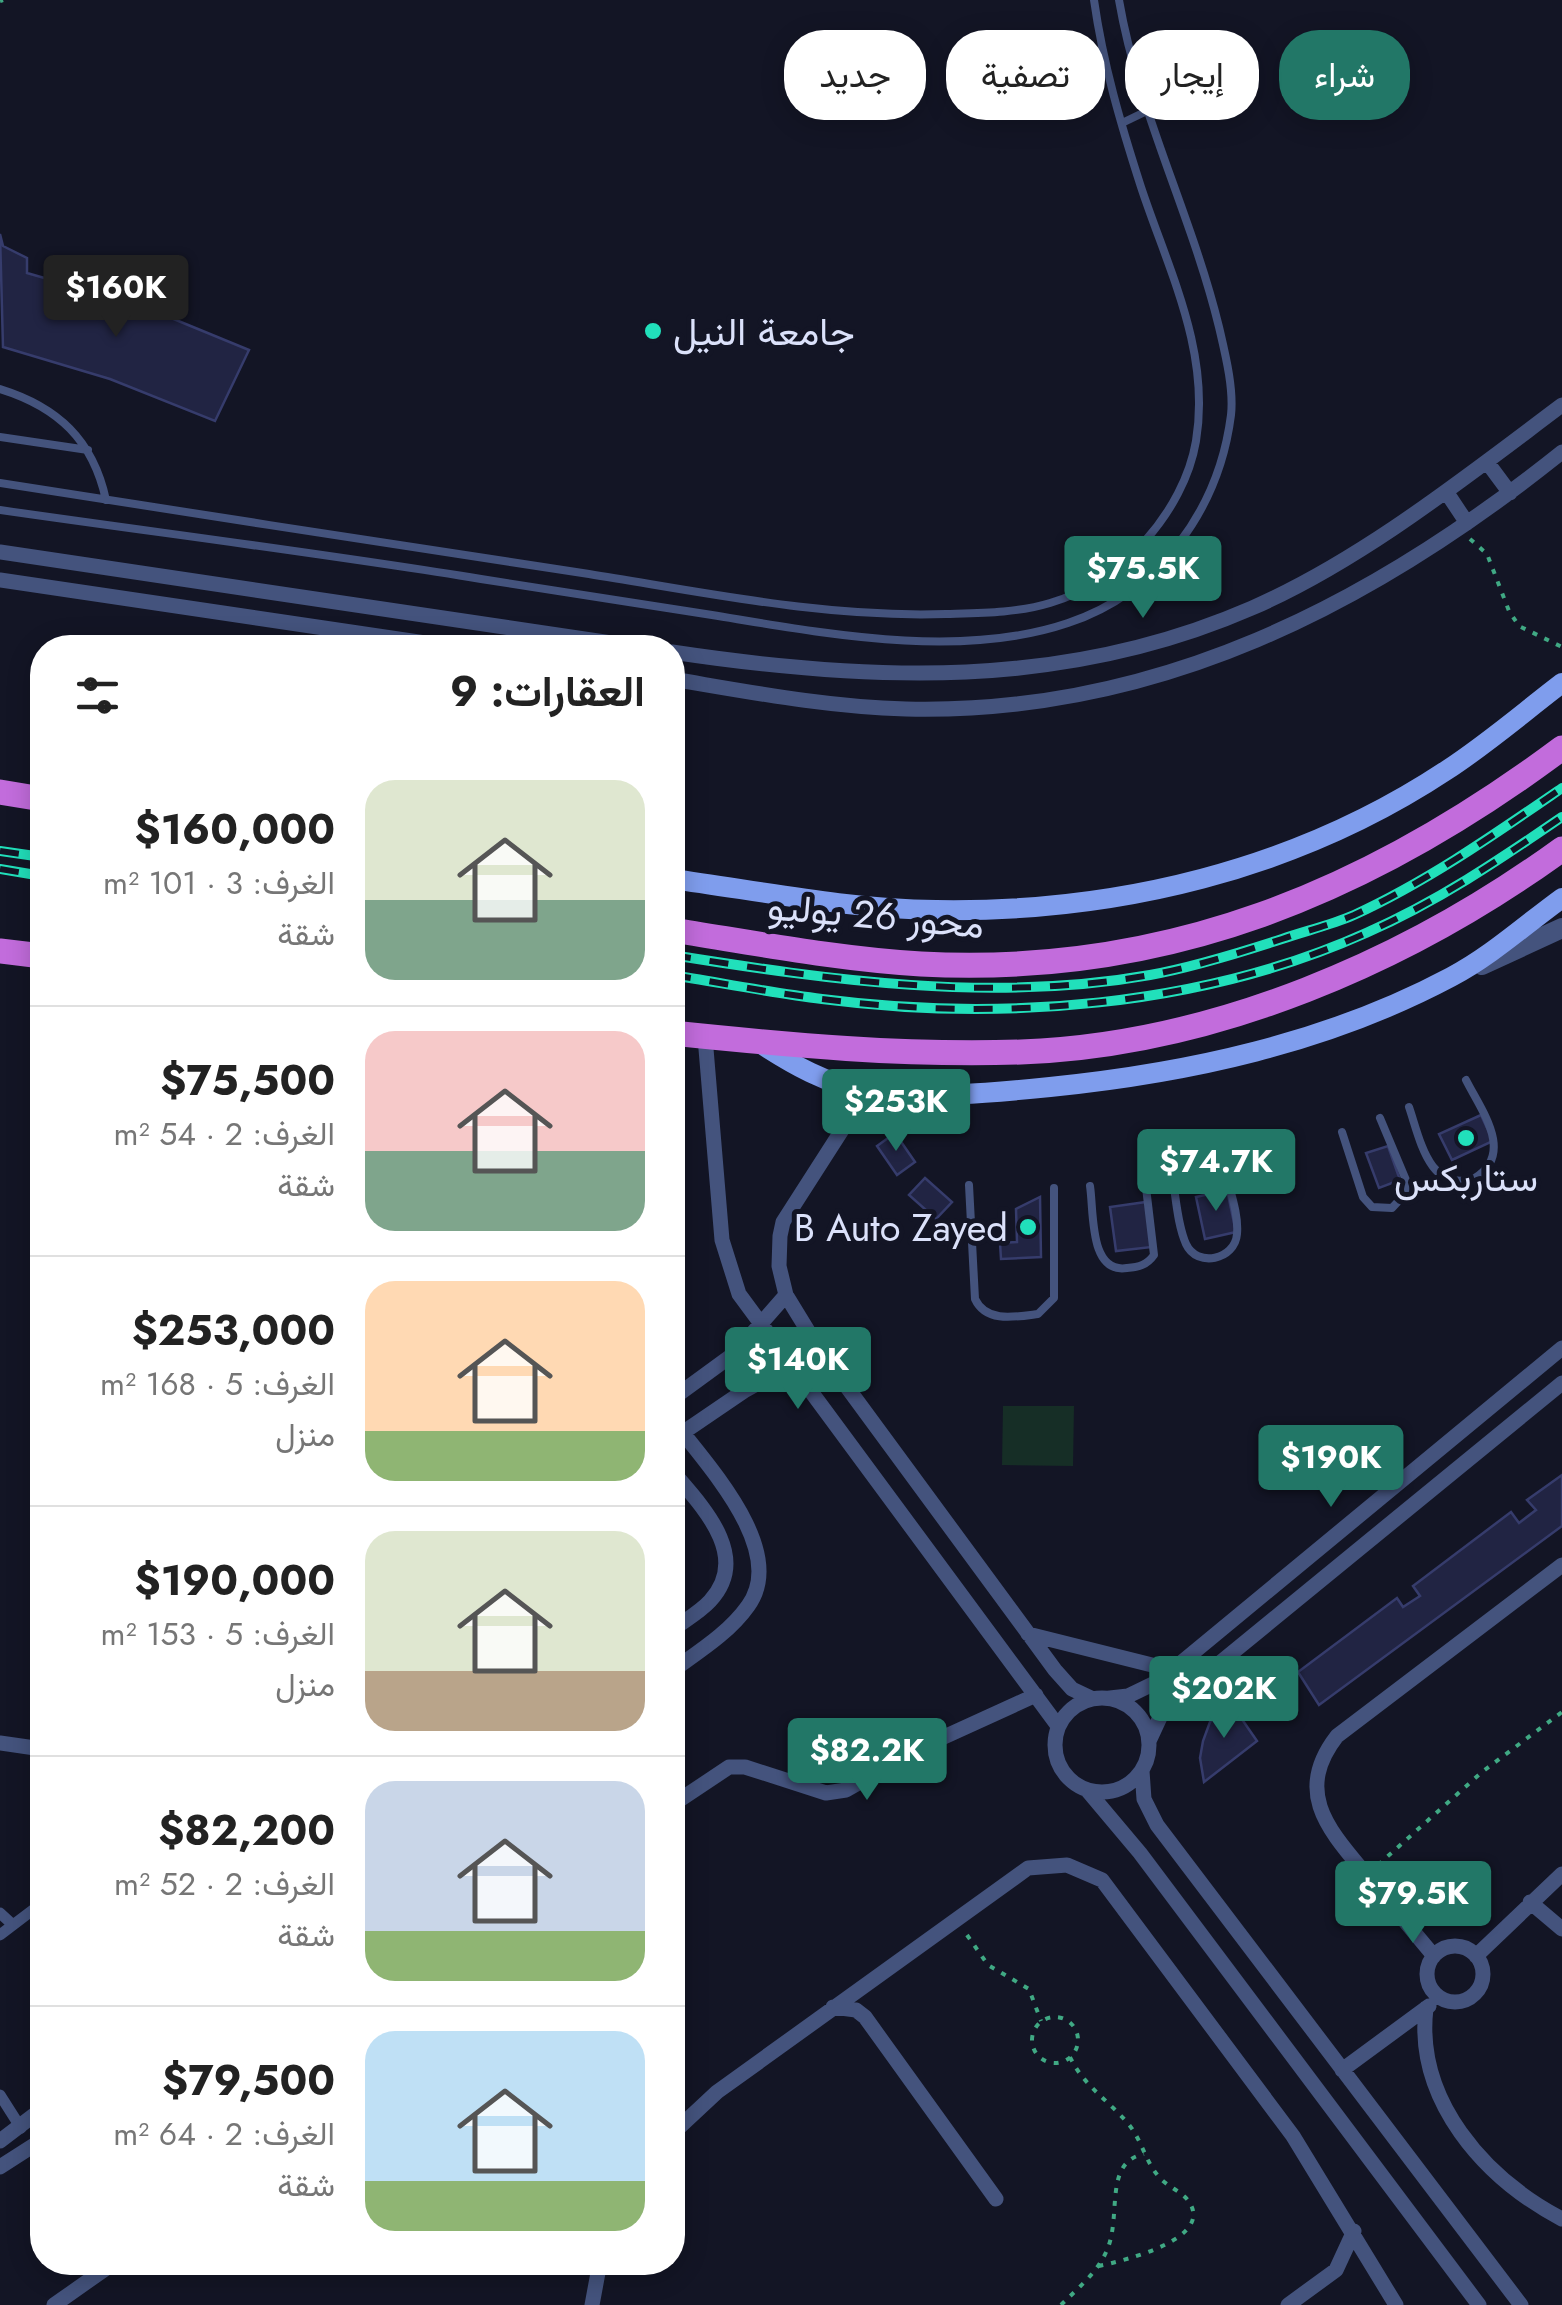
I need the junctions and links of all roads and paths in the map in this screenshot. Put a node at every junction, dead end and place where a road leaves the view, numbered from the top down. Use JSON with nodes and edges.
{"nodes":[{"id":1,"x":1094,"y":0,"type":"edge"},
{"id":2,"x":1120,"y":0,"type":"edge"},
{"id":3,"x":1128,"y":30,"type":"edge"},
{"id":4,"x":1126,"y":120,"type":"edge"},
{"id":5,"x":1152,"y":120,"type":"edge"},
{"id":6,"x":1122,"y":122,"type":"junction"},
{"id":7,"x":0,"y":390,"type":"edge"},
{"id":8,"x":1562,"y":405,"type":"edge"},
{"id":9,"x":0,"y":437,"type":"edge"},
{"id":10,"x":88,"y":450,"type":"junction"},
{"id":11,"x":1562,"y":452,"type":"edge"},
{"id":12,"x":1487,"y":462,"type":"junction"},
{"id":13,"x":0,"y":484,"type":"edge"},
{"id":14,"x":1446,"y":493,"type":"junction"},
{"id":15,"x":1510,"y":494,"type":"junction"},
{"id":16,"x":106,"y":500,"type":"junction"},
{"id":17,"x":0,"y":510,"type":"edge"},
{"id":18,"x":235,"y":520,"type":"junction"},
{"id":19,"x":1463,"y":526,"type":"junction"},
{"id":20,"x":232,"y":543,"type":"junction"},
{"id":21,"x":0,"y":552,"type":"edge"},
{"id":22,"x":0,"y":580,"type":"edge"},
{"id":23,"x":371,"y":635,"type":"edge"},
{"id":24,"x":558,"y":635,"type":"edge"},
{"id":25,"x":1562,"y":647,"type":"edge"},
{"id":26,"x":685,"y":654,"type":"edge"},
{"id":27,"x":685,"y":681,"type":"edge"},
{"id":28,"x":1562,"y":684,"type":"edge"},
{"id":29,"x":1562,"y":748,"type":"edge"},
{"id":30,"x":0,"y":792,"type":"edge"},
{"id":31,"x":30,"y":796,"type":"edge"},
{"id":32,"x":1562,"y":850,"type":"edge"},
{"id":33,"x":685,"y":881,"type":"edge"},
{"id":34,"x":1562,"y":898,"type":"edge"},
{"id":35,"x":1562,"y":928,"type":"edge"},
{"id":36,"x":685,"y":932,"type":"edge"},
{"id":37,"x":0,"y":951,"type":"edge"},
{"id":38,"x":30,"y":955,"type":"edge"},
{"id":39,"x":1452,"y":976,"type":"junction"},
{"id":40,"x":685,"y":1035,"type":"edge"},
{"id":41,"x":706,"y":1037,"type":"junction"},
{"id":42,"x":756,"y":1041,"type":"junction"},
{"id":43,"x":1466,"y":1080,"type":"dead end"},
{"id":44,"x":867,"y":1091,"type":"junction"},
{"id":45,"x":1409,"y":1107,"type":"dead end"},
{"id":46,"x":1380,"y":1118,"type":"dead end"},
{"id":47,"x":1342,"y":1132,"type":"dead end"},
{"id":48,"x":1224,"y":1165,"type":"dead end"},
{"id":49,"x":1172,"y":1175,"type":"dead end"},
{"id":50,"x":1145,"y":1179,"type":"dead end"},
{"id":51,"x":969,"y":1185,"type":"dead end"},
{"id":52,"x":1090,"y":1186,"type":"dead end"},
{"id":53,"x":1054,"y":1188,"type":"dead end"},
{"id":54,"x":786,"y":1295,"type":"junction"},
{"id":55,"x":758,"y":1323,"type":"junction"},
{"id":56,"x":1562,"y":1348,"type":"edge"},
{"id":57,"x":819,"y":1349,"type":"junction"},
{"id":58,"x":792,"y":1366,"type":"junction"},
{"id":59,"x":1562,"y":1383,"type":"edge"},
{"id":60,"x":685,"y":1390,"type":"edge"},
{"id":61,"x":685,"y":1426,"type":"edge"},
{"id":62,"x":685,"y":1443,"type":"edge"},
{"id":63,"x":685,"y":1486,"type":"edge"},
{"id":64,"x":1562,"y":1565,"type":"edge"},
{"id":65,"x":685,"y":1620,"type":"edge"},
{"id":66,"x":1028,"y":1634,"type":"junction"},
{"id":67,"x":685,"y":1662,"type":"edge"},
{"id":68,"x":1172,"y":1670,"type":"junction"},
{"id":69,"x":1036,"y":1696,"type":"junction"},
{"id":70,"x":1091,"y":1698,"type":"junction"},
{"id":71,"x":1110,"y":1698,"type":"junction"},
{"id":72,"x":1562,"y":1712,"type":"edge"},
{"id":73,"x":1058,"y":1726,"type":"junction"},
{"id":74,"x":1149,"y":1741,"type":"junction"},
{"id":75,"x":0,"y":1743,"type":"edge"},
{"id":76,"x":30,"y":1747,"type":"edge"},
{"id":77,"x":1142,"y":1770,"type":"junction"},
{"id":78,"x":1087,"y":1790,"type":"junction"},
{"id":79,"x":685,"y":1794,"type":"edge"},
{"id":80,"x":1562,"y":1874,"type":"edge"},
{"id":81,"x":1367,"y":1876,"type":"junction"},
{"id":82,"x":1530,"y":1902,"type":"junction"},
{"id":83,"x":30,"y":1912,"type":"edge"},
{"id":84,"x":0,"y":1913,"type":"edge"},
{"id":85,"x":956,"y":1919,"type":"junction"},
{"id":86,"x":13,"y":1925,"type":"junction"},
{"id":87,"x":1562,"y":1929,"type":"edge"},
{"id":88,"x":0,"y":1935,"type":"edge"},
{"id":89,"x":1434,"y":1956,"type":"junction"},
{"id":90,"x":1476,"y":1956,"type":"junction"},
{"id":91,"x":868,"y":1981,"type":"junction"},
{"id":92,"x":1440,"y":1997,"type":"junction"},
{"id":93,"x":832,"y":2006,"type":"junction"},
{"id":94,"x":1426,"y":2008,"type":"junction"},
{"id":95,"x":866,"y":2017,"type":"junction"},
{"id":96,"x":1041,"y":2021,"type":"junction"},
{"id":97,"x":1070,"y":2057,"type":"junction"},
{"id":98,"x":1342,"y":2070,"type":"junction"},
{"id":99,"x":0,"y":2095,"type":"edge"},
{"id":100,"x":30,"y":2120,"type":"edge"},
{"id":101,"x":685,"y":2122,"type":"edge"},
{"id":102,"x":21,"y":2128,"type":"junction"},
{"id":103,"x":0,"y":2141,"type":"edge"},
{"id":104,"x":30,"y":2148,"type":"edge"},
{"id":105,"x":1144,"y":2154,"type":"junction"},
{"id":106,"x":0,"y":2167,"type":"edge"},
{"id":107,"x":996,"y":2199,"type":"dead end"},
{"id":108,"x":1562,"y":2219,"type":"edge"},
{"id":109,"x":1354,"y":2230,"type":"junction"},
{"id":110,"x":1099,"y":2266,"type":"junction"},
{"id":111,"x":1336,"y":2270,"type":"junction"},
{"id":112,"x":1374,"y":2273,"type":"junction"},
{"id":113,"x":96,"y":2275,"type":"edge"},
{"id":114,"x":598,"y":2275,"type":"edge"},
{"id":115,"x":1516,"y":2303,"type":"edge"},
{"id":116,"x":54,"y":2305,"type":"edge"},
{"id":117,"x":592,"y":2305,"type":"edge"},
{"id":118,"x":1061,"y":2305,"type":"edge"},
{"id":119,"x":1288,"y":2305,"type":"edge"},
{"id":120,"x":1396,"y":2305,"type":"edge"},
{"id":121,"x":1479,"y":2305,"type":"edge"}],
"edges":[{"from":1,"to":6,"type":"lane"},
{"from":2,"to":3,"type":"lane"},
{"from":4,"to":6,"type":"lane"},
{"from":5,"to":20,"type":"lane"},
{"from":6,"to":18,"type":"lane"},
{"from":7,"to":10,"type":"lane"},
{"from":8,"to":12,"type":"street"},
{"from":9,"to":10,"type":"lane"},
{"from":10,"to":16,"type":"lane"},
{"from":11,"to":15,"type":"street"},
{"from":12,"to":14,"type":"street"},
{"from":12,"to":15,"type":"street"},
{"from":13,"to":16,"type":"lane"},
{"from":14,"to":19,"type":"street"},
{"from":14,"to":26,"type":"street"},
{"from":15,"to":19,"type":"street"},
{"from":16,"to":18,"type":"lane"},
{"from":17,"to":20,"type":"lane"},
{"from":18,"to":20,"type":"lane"},
{"from":19,"to":25,"type":"path"},
{"from":19,"to":27,"type":"street"},
{"from":21,"to":24,"type":"street"},
{"from":22,"to":23,"type":"street"},
{"from":28,"to":33,"type":"main road"},
{"from":29,"to":36,"type":"highway","name":"محور 26 يوليو"},
{"from":30,"to":31,"type":"highway"},
{"from":32,"to":42,"type":"highway"},
{"from":34,"to":39,"type":"main road"},
{"from":35,"to":39,"type":"street"},
{"from":37,"to":38,"type":"highway"},
{"from":39,"to":44,"type":"main road"},
{"from":40,"to":41,"type":"highway"},
{"from":41,"to":42,"type":"highway"},
{"from":41,"to":55,"type":"street"},
{"from":42,"to":44,"type":"main road"},
{"from":43,"to":45,"type":"lane"},
{"from":44,"to":54,"type":"street"},
{"from":46,"to":47,"type":"lane"},
{"from":48,"to":49,"type":"lane"},
{"from":50,"to":52,"type":"lane"},
{"from":51,"to":53,"type":"lane"},
{"from":54,"to":55,"type":"street"},
{"from":54,"to":57,"type":"street"},
{"from":55,"to":58,"type":"street"},
{"from":55,"to":60,"type":"street"},
{"from":56,"to":68,"type":"street"},
{"from":57,"to":58,"type":"street"},
{"from":57,"to":66,"type":"street"},
{"from":58,"to":61,"type":"street"},
{"from":58,"to":69,"type":"street"},
{"from":59,"to":74,"type":"street"},
{"from":62,"to":67,"type":"street"},
{"from":63,"to":65,"type":"street"},
{"from":64,"to":81,"type":"street"},
{"from":66,"to":68,"type":"street"},
{"from":66,"to":70,"type":"street"},
{"from":68,"to":71,"type":"street"},
{"from":69,"to":73,"type":"street"},
{"from":69,"to":79,"type":"street"},
{"from":70,"to":71,"type":"street"},
{"from":70,"to":73,"type":"street"},
{"from":71,"to":74,"type":"street"},
{"from":72,"to":81,"type":"path"},
{"from":73,"to":78,"type":"street"},
{"from":74,"to":77,"type":"street"},
{"from":75,"to":76,"type":"street"},
{"from":77,"to":78,"type":"street"},
{"from":77,"to":98,"type":"street"},
{"from":78,"to":121,"type":"street"},
{"from":80,"to":82,"type":"street"},
{"from":81,"to":89,"type":"street"},
{"from":82,"to":87,"type":"street"},
{"from":82,"to":90,"type":"street"},
{"from":83,"to":86,"type":"street"},
{"from":84,"to":86,"type":"street"},
{"from":85,"to":91,"type":"street"},
{"from":85,"to":96,"type":"path"},
{"from":85,"to":109,"type":"street"},
{"from":86,"to":88,"type":"street"},
{"from":89,"to":90,"type":"street"},
{"from":89,"to":92,"type":"street"},
{"from":90,"to":92,"type":"street"},
{"from":91,"to":93,"type":"street"},
{"from":91,"to":95,"type":"street"},
{"from":92,"to":94,"type":"street"},
{"from":93,"to":95,"type":"street"},
{"from":93,"to":101,"type":"street"},
{"from":94,"to":98,"type":"street"},
{"from":94,"to":108,"type":"street"},
{"from":95,"to":107,"type":"street"},
{"from":96,"to":97,"type":"path"},
{"from":96,"to":97,"type":"path"},
{"from":97,"to":105,"type":"path"},
{"from":98,"to":115,"type":"street"},
{"from":99,"to":102,"type":"street"},
{"from":100,"to":102,"type":"street"},
{"from":102,"to":103,"type":"street"},
{"from":104,"to":106,"type":"street"},
{"from":105,"to":110,"type":"path"},
{"from":105,"to":110,"type":"path"},
{"from":109,"to":111,"type":"street"},
{"from":109,"to":112,"type":"street"},
{"from":110,"to":118,"type":"path"},
{"from":111,"to":112,"type":"street"},
{"from":111,"to":119,"type":"street"},
{"from":112,"to":120,"type":"street"},
{"from":113,"to":116,"type":"street"},
{"from":114,"to":117,"type":"street"}]}
